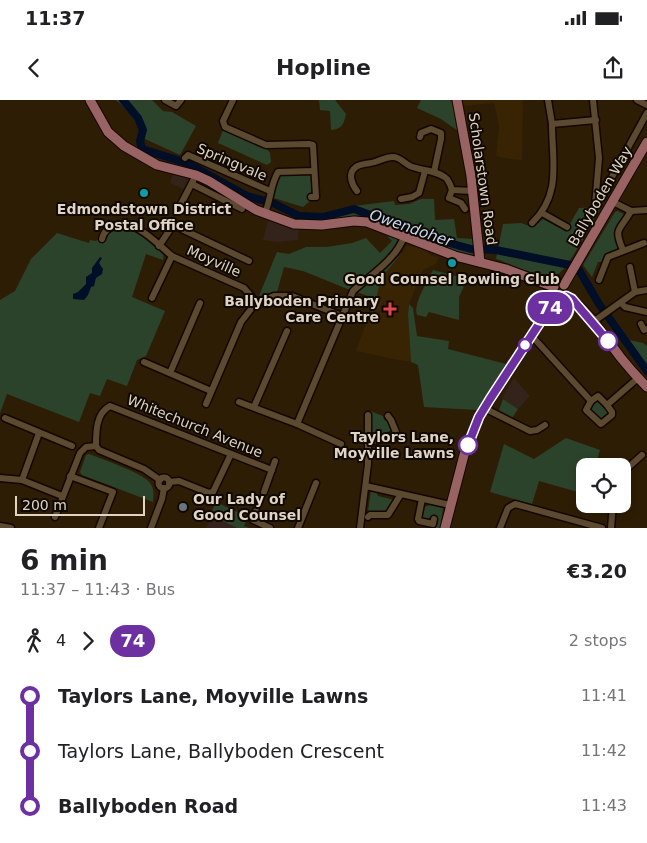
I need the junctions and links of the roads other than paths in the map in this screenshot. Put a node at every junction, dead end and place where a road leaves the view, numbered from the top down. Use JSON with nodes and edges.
{"nodes":[{"id":1,"x":90,"y":100,"type":"edge"},
{"id":2,"x":165,"y":100,"type":"edge"},
{"id":3,"x":181,"y":100,"type":"edge"},
{"id":4,"x":233,"y":100,"type":"edge"},
{"id":5,"x":458,"y":100,"type":"edge"},
{"id":6,"x":548,"y":100,"type":"edge"},
{"id":7,"x":593,"y":100,"type":"edge"},
{"id":8,"x":637,"y":100,"type":"edge"},
{"id":9,"x":647,"y":105,"type":"edge"},
{"id":10,"x":647,"y":113,"type":"edge"},
{"id":11,"x":596,"y":120,"type":"junction"},
{"id":12,"x":552,"y":124,"type":"junction"},
{"id":13,"x":420,"y":137,"type":"dead end"},
{"id":14,"x":647,"y":142,"type":"edge"},
{"id":15,"x":185,"y":158,"type":"dead end"},
{"id":16,"x":314,"y":171,"type":"junction"},
{"id":17,"x":425,"y":171,"type":"junction"},
{"id":18,"x":434,"y":172,"type":"junction"},
{"id":19,"x":196,"y":175,"type":"junction"},
{"id":20,"x":210,"y":181,"type":"junction"},
{"id":21,"x":194,"y":185,"type":"dead end"},
{"id":22,"x":607,"y":186,"type":"dead end"},
{"id":23,"x":204,"y":190,"type":"junction"},
{"id":24,"x":452,"y":190,"type":"junction"},
{"id":25,"x":270,"y":191,"type":"junction"},
{"id":26,"x":357,"y":191,"type":"dead end"},
{"id":27,"x":473,"y":191,"type":"junction"},
{"id":28,"x":311,"y":197,"type":"dead end"},
{"id":29,"x":400,"y":200,"type":"dead end"},
{"id":30,"x":612,"y":202,"type":"junction"},
{"id":31,"x":180,"y":206,"type":"dead end"},
{"id":32,"x":595,"y":206,"type":"dead end"},
{"id":33,"x":242,"y":209,"type":"dead end"},
{"id":34,"x":465,"y":209,"type":"dead end"},
{"id":35,"x":647,"y":210,"type":"edge"},
{"id":36,"x":631,"y":211,"type":"junction"},
{"id":37,"x":265,"y":213,"type":"junction"},
{"id":38,"x":542,"y":213,"type":"junction"},
{"id":39,"x":532,"y":223,"type":"dead end"},
{"id":40,"x":567,"y":227,"type":"dead end"},
{"id":41,"x":404,"y":238,"type":"junction"},
{"id":42,"x":102,"y":239,"type":"dead end"},
{"id":43,"x":644,"y":243,"type":"dead end"},
{"id":44,"x":159,"y":246,"type":"junction"},
{"id":45,"x":623,"y":250,"type":"junction"},
{"id":46,"x":172,"y":256,"type":"junction"},
{"id":47,"x":249,"y":262,"type":"dead end"},
{"id":48,"x":480,"y":262,"type":"junction"},
{"id":49,"x":630,"y":267,"type":"dead end"},
{"id":50,"x":598,"y":280,"type":"dead end"},
{"id":51,"x":564,"y":285,"type":"junction"},
{"id":52,"x":554,"y":287,"type":"junction"},
{"id":53,"x":647,"y":290,"type":"edge"},
{"id":54,"x":635,"y":292,"type":"junction"},
{"id":55,"x":566,"y":296,"type":"junction"},
{"id":56,"x":152,"y":298,"type":"dead end"},
{"id":57,"x":556,"y":298,"type":"junction"},
{"id":58,"x":200,"y":303,"type":"dead end"},
{"id":59,"x":621,"y":303,"type":"junction"},
{"id":60,"x":255,"y":304,"type":"junction"},
{"id":61,"x":647,"y":312,"type":"edge"},
{"id":62,"x":342,"y":316,"type":"junction"},
{"id":63,"x":596,"y":320,"type":"junction"},
{"id":64,"x":641,"y":324,"type":"dead end"},
{"id":65,"x":647,"y":329,"type":"edge"},
{"id":66,"x":287,"y":331,"type":"dead end"},
{"id":67,"x":531,"y":335,"type":"junction"},
{"id":68,"x":144,"y":362,"type":"dead end"},
{"id":69,"x":170,"y":373,"type":"junction"},
{"id":70,"x":638,"y":378,"type":"junction"},
{"id":71,"x":647,"y":388,"type":"edge"},
{"id":72,"x":211,"y":390,"type":"junction"},
{"id":73,"x":591,"y":401,"type":"junction"},
{"id":74,"x":239,"y":402,"type":"dead end"},
{"id":75,"x":206,"y":404,"type":"dead end"},
{"id":76,"x":607,"y":404,"type":"junction"},
{"id":77,"x":254,"y":407,"type":"junction"},
{"id":78,"x":484,"y":408,"type":"junction"},
{"id":79,"x":368,"y":415,"type":"dead end"},
{"id":80,"x":388,"y":416,"type":"dead end"},
{"id":81,"x":5,"y":418,"type":"dead end"},
{"id":82,"x":297,"y":424,"type":"junction"},
{"id":83,"x":545,"y":425,"type":"dead end"},
{"id":84,"x":40,"y":433,"type":"junction"},
{"id":85,"x":368,"y":443,"type":"junction"},
{"id":86,"x":341,"y":444,"type":"dead end"},
{"id":87,"x":72,"y":446,"type":"dead end"},
{"id":88,"x":96,"y":446,"type":"junction"},
{"id":89,"x":231,"y":454,"type":"junction"},
{"id":90,"x":642,"y":455,"type":"dead end"},
{"id":91,"x":275,"y":460,"type":"dead end"},
{"id":92,"x":631,"y":465,"type":"edge"},
{"id":93,"x":272,"y":470,"type":"junction"},
{"id":94,"x":70,"y":476,"type":"junction"},
{"id":95,"x":0,"y":478,"type":"edge"},
{"id":96,"x":22,"y":480,"type":"junction"},
{"id":97,"x":160,"y":480,"type":"junction"},
{"id":98,"x":169,"y":482,"type":"junction"},
{"id":99,"x":316,"y":482,"type":"dead end"},
{"id":100,"x":366,"y":486,"type":"junction"},
{"id":101,"x":164,"y":488,"type":"junction"},
{"id":102,"x":264,"y":492,"type":"dead end"},
{"id":103,"x":401,"y":494,"type":"junction"},
{"id":104,"x":62,"y":496,"type":"junction"},
{"id":105,"x":422,"y":499,"type":"junction"},
{"id":106,"x":450,"y":505,"type":"junction"},
{"id":107,"x":256,"y":511,"type":"dead end"},
{"id":108,"x":612,"y":513,"type":"edge"},
{"id":109,"x":55,"y":517,"type":"dead end"},
{"id":110,"x":368,"y":517,"type":"dead end"},
{"id":111,"x":434,"y":519,"type":"dead end"},
{"id":112,"x":0,"y":526,"type":"edge"},
{"id":113,"x":11,"y":528,"type":"edge"},
{"id":114,"x":99,"y":528,"type":"edge"},
{"id":115,"x":151,"y":528,"type":"edge"},
{"id":116,"x":270,"y":528,"type":"edge"},
{"id":117,"x":298,"y":528,"type":"edge"},
{"id":118,"x":360,"y":528,"type":"edge"},
{"id":119,"x":445,"y":528,"type":"edge"},
{"id":120,"x":500,"y":528,"type":"edge"},
{"id":121,"x":602,"y":528,"type":"edge"},
{"id":122,"x":611,"y":528,"type":"edge"}],
"edges":[{"from":1,"to":19,"type":"main road"},
{"from":2,"to":3,"type":"street"},
{"from":4,"to":16,"type":"street","name":"Springvale"},
{"from":5,"to":27,"type":"main road","name":"Scholarstown Road"},
{"from":6,"to":12,"type":"street"},
{"from":7,"to":11,"type":"street"},
{"from":8,"to":9,"type":"street"},
{"from":10,"to":22,"type":"street"},
{"from":11,"to":12,"type":"street"},
{"from":11,"to":32,"type":"street"},
{"from":12,"to":38,"type":"street"},
{"from":13,"to":18,"type":"street"},
{"from":14,"to":30,"type":"main road","name":"Ballyboden Way"},
{"from":15,"to":25,"type":"street","name":"Springvale"},
{"from":16,"to":25,"type":"street","name":"Springvale"},
{"from":16,"to":28,"type":"street","name":"Springvale"},
{"from":17,"to":18,"type":"street"},
{"from":17,"to":26,"type":"street"},
{"from":17,"to":29,"type":"street"},
{"from":18,"to":24,"type":"street"},
{"from":19,"to":20,"type":"main road"},
{"from":19,"to":31,"type":"street"},
{"from":20,"to":23,"type":"street"},
{"from":20,"to":37,"type":"main road"},
{"from":21,"to":23,"type":"street"},
{"from":23,"to":33,"type":"street"},
{"from":24,"to":27,"type":"street"},
{"from":24,"to":34,"type":"street"},
{"from":25,"to":37,"type":"street","name":"Springvale"},
{"from":27,"to":48,"type":"main road","name":"Scholarstown Road"},
{"from":30,"to":36,"type":"street"},
{"from":30,"to":51,"type":"main road","name":"Ballyboden Way"},
{"from":35,"to":36,"type":"street"},
{"from":36,"to":45,"type":"street"},
{"from":37,"to":41,"type":"main road"},
{"from":38,"to":39,"type":"street"},
{"from":38,"to":40,"type":"street"},
{"from":41,"to":48,"type":"main road"},
{"from":41,"to":62,"type":"street"},
{"from":42,"to":44,"type":"street"},
{"from":43,"to":45,"type":"street"},
{"from":44,"to":46,"type":"street"},
{"from":44,"to":47,"type":"street"},
{"from":45,"to":50,"type":"street"},
{"from":46,"to":56,"type":"street","name":"Moyville"},
{"from":46,"to":60,"type":"street","name":"Moyville"},
{"from":48,"to":52,"type":"main road"},
{"from":49,"to":54,"type":"street"},
{"from":51,"to":52,"type":"main road"},
{"from":51,"to":55,"type":"main road"},
{"from":52,"to":57,"type":"main road"},
{"from":53,"to":54,"type":"street"},
{"from":54,"to":59,"type":"street"},
{"from":55,"to":57,"type":"main road"},
{"from":55,"to":63,"type":"main road"},
{"from":57,"to":67,"type":"main road"},
{"from":58,"to":69,"type":"street"},
{"from":59,"to":61,"type":"street"},
{"from":59,"to":63,"type":"street"},
{"from":60,"to":62,"type":"street"},
{"from":60,"to":72,"type":"street"},
{"from":62,"to":82,"type":"street"},
{"from":63,"to":70,"type":"main road"},
{"from":64,"to":65,"type":"street"},
{"from":66,"to":77,"type":"street"},
{"from":67,"to":73,"type":"street"},
{"from":67,"to":78,"type":"main road"},
{"from":68,"to":69,"type":"street"},
{"from":69,"to":72,"type":"street"},
{"from":70,"to":71,"type":"main road"},
{"from":70,"to":76,"type":"street"},
{"from":72,"to":75,"type":"street"},
{"from":73,"to":76,"type":"street"},
{"from":73,"to":76,"type":"street"},
{"from":74,"to":77,"type":"street"},
{"from":77,"to":82,"type":"street"},
{"from":78,"to":83,"type":"street"},
{"from":78,"to":106,"type":"main road"},
{"from":79,"to":85,"type":"street"},
{"from":80,"to":85,"type":"street"},
{"from":81,"to":84,"type":"street"},
{"from":82,"to":86,"type":"street"},
{"from":84,"to":87,"type":"street"},
{"from":84,"to":96,"type":"street"},
{"from":85,"to":100,"type":"street"},
{"from":88,"to":89,"type":"street","name":"Whitechurch Avenue"},
{"from":88,"to":94,"type":"street"},
{"from":88,"to":97,"type":"street"},
{"from":89,"to":93,"type":"street","name":"Whitechurch Avenue"},
{"from":89,"to":98,"type":"street"},
{"from":90,"to":92,"type":"street"},
{"from":91,"to":93,"type":"street","name":"Whitechurch Avenue"},
{"from":93,"to":102,"type":"street","name":"Whitechurch Avenue"},
{"from":94,"to":104,"type":"street"},
{"from":94,"to":114,"type":"street"},
{"from":95,"to":96,"type":"street"},
{"from":96,"to":104,"type":"street"},
{"from":97,"to":98,"type":"street"},
{"from":97,"to":101,"type":"street"},
{"from":98,"to":101,"type":"street"},
{"from":99,"to":117,"type":"street"},
{"from":100,"to":103,"type":"street"},
{"from":100,"to":118,"type":"street"},
{"from":101,"to":115,"type":"street"},
{"from":103,"to":105,"type":"street"},
{"from":103,"to":110,"type":"street"},
{"from":104,"to":109,"type":"street"},
{"from":105,"to":106,"type":"street"},
{"from":105,"to":111,"type":"street"},
{"from":106,"to":119,"type":"main road"},
{"from":107,"to":116,"type":"street"},
{"from":108,"to":122,"type":"street"},
{"from":112,"to":113,"type":"street"},
{"from":120,"to":121,"type":"street"}]}
